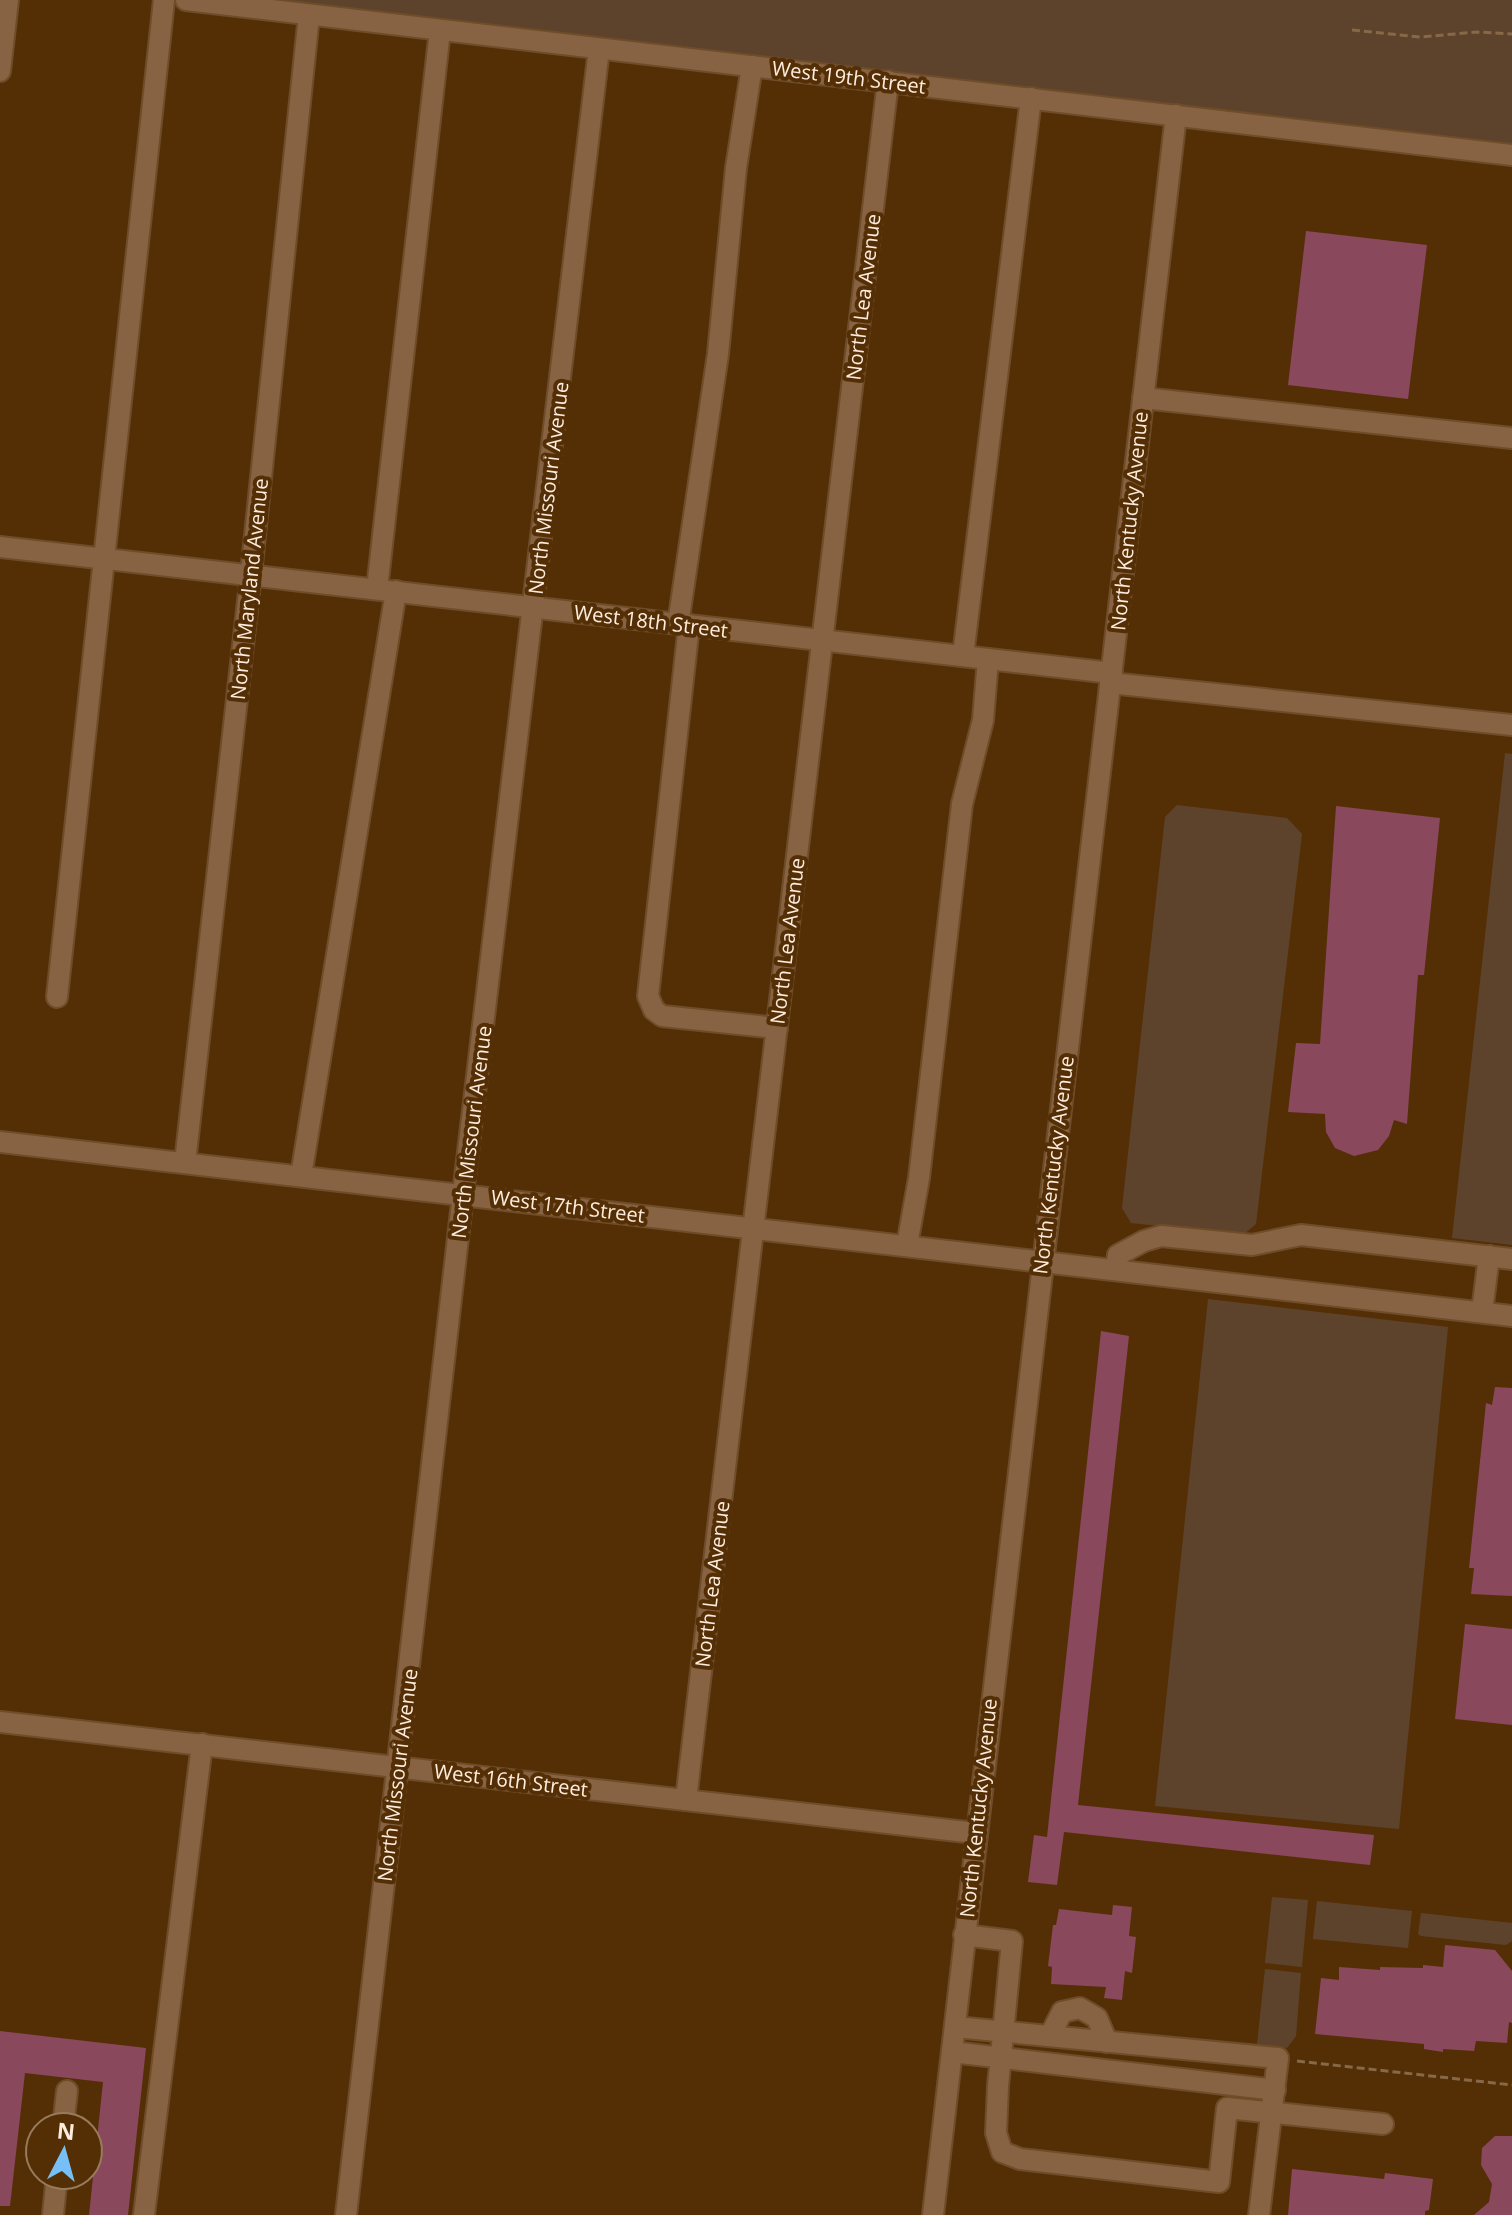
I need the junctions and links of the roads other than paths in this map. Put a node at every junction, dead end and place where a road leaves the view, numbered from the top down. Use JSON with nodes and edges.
{"nodes":[{"id":1,"x":8,"y":0,"type":"edge"},
{"id":2,"x":164,"y":0,"type":"edge"},
{"id":3,"x":186,"y":0,"type":"edge"},
{"id":4,"x":309,"y":15,"type":"junction"},
{"id":5,"x":440,"y":30,"type":"junction"},
{"id":6,"x":599,"y":49,"type":"junction"},
{"id":7,"x":752,"y":66,"type":"junction"},
{"id":8,"x":0,"y":71,"type":"edge"},
{"id":9,"x":888,"y":81,"type":"junction"},
{"id":10,"x":1031,"y":98,"type":"junction"},
{"id":11,"x":1176,"y":115,"type":"junction"},
{"id":12,"x":1512,"y":155,"type":"edge"},
{"id":13,"x":1143,"y":398,"type":"junction"},
{"id":14,"x":1512,"y":438,"type":"edge"},
{"id":15,"x":0,"y":547,"type":"edge"},
{"id":16,"x":103,"y":558,"type":"junction"},
{"id":17,"x":251,"y":574,"type":"junction"},
{"id":18,"x":387,"y":590,"type":"junction"},
{"id":19,"x":533,"y":607,"type":"junction"},
{"id":20,"x":683,"y":624,"type":"junction"},
{"id":21,"x":822,"y":640,"type":"junction"},
{"id":22,"x":963,"y":656,"type":"junction"},
{"id":23,"x":988,"y":659,"type":"junction"},
{"id":24,"x":1111,"y":678,"type":"junction"},
{"id":25,"x":1512,"y":725,"type":"edge"},
{"id":26,"x":57,"y":997,"type":"dead end"},
{"id":27,"x":777,"y":1028,"type":"junction"},
{"id":28,"x":0,"y":1142,"type":"edge"},
{"id":29,"x":185,"y":1163,"type":"junction"},
{"id":30,"x":301,"y":1176,"type":"junction"},
{"id":31,"x":463,"y":1194,"type":"junction"},
{"id":32,"x":753,"y":1228,"type":"junction"},
{"id":33,"x":907,"y":1245,"type":"junction"},
{"id":34,"x":1489,"y":1256,"type":"junction"},
{"id":35,"x":1512,"y":1259,"type":"edge"},
{"id":36,"x":1042,"y":1260,"type":"junction"},
{"id":37,"x":1116,"y":1269,"type":"junction"},
{"id":38,"x":1482,"y":1312,"type":"junction"},
{"id":39,"x":1512,"y":1316,"type":"edge"},
{"id":40,"x":0,"y":1722,"type":"edge"},
{"id":41,"x":202,"y":1744,"type":"junction"},
{"id":42,"x":398,"y":1767,"type":"junction"},
{"id":43,"x":686,"y":1800,"type":"junction"},
{"id":44,"x":975,"y":1833,"type":"junction"},
{"id":45,"x":964,"y":1935,"type":"junction"},
{"id":46,"x":955,"y":2027,"type":"junction"},
{"id":47,"x":1003,"y":2032,"type":"junction"},
{"id":48,"x":1050,"y":2036,"type":"junction"},
{"id":49,"x":1107,"y":2042,"type":"junction"},
{"id":50,"x":952,"y":2052,"type":"junction"},
{"id":51,"x":1001,"y":2058,"type":"junction"},
{"id":52,"x":1275,"y":2090,"type":"junction"},
{"id":53,"x":67,"y":2091,"type":"dead end"},
{"id":54,"x":65,"y":2111,"type":"edge"},
{"id":55,"x":1272,"y":2113,"type":"junction"},
{"id":56,"x":1383,"y":2124,"type":"dead end"},
{"id":57,"x":55,"y":2191,"type":"edge"},
{"id":58,"x":53,"y":2215,"type":"edge"},
{"id":59,"x":144,"y":2215,"type":"edge"},
{"id":60,"x":346,"y":2215,"type":"edge"},
{"id":61,"x":933,"y":2215,"type":"edge"},
{"id":62,"x":1259,"y":2215,"type":"edge"}],
"edges":[{"from":1,"to":8,"type":"street"},
{"from":2,"to":16,"type":"street"},
{"from":3,"to":4,"type":"street","name":"West 19th Street"},
{"from":4,"to":5,"type":"street","name":"West 19th Street"},
{"from":4,"to":17,"type":"street","name":"North Maryland Avenue"},
{"from":5,"to":6,"type":"street","name":"West 19th Street"},
{"from":5,"to":18,"type":"street"},
{"from":6,"to":7,"type":"street","name":"West 19th Street"},
{"from":6,"to":19,"type":"street","name":"North Missouri Avenue"},
{"from":7,"to":9,"type":"street","name":"West 19th Street"},
{"from":7,"to":20,"type":"street"},
{"from":9,"to":10,"type":"street","name":"West 19th Street"},
{"from":9,"to":21,"type":"street","name":"North Lea Avenue"},
{"from":10,"to":11,"type":"street","name":"West 19th Street"},
{"from":10,"to":22,"type":"street"},
{"from":11,"to":12,"type":"street","name":"West 19th Street"},
{"from":11,"to":13,"type":"street","name":"North Kentucky Avenue"},
{"from":13,"to":14,"type":"street"},
{"from":13,"to":24,"type":"street","name":"North Kentucky Avenue"},
{"from":15,"to":16,"type":"street","name":"West 18th Street"},
{"from":16,"to":17,"type":"street","name":"West 18th Street"},
{"from":16,"to":26,"type":"street"},
{"from":17,"to":18,"type":"street","name":"West 18th Street"},
{"from":17,"to":29,"type":"street","name":"North Maryland Avenue"},
{"from":18,"to":19,"type":"street","name":"West 18th Street"},
{"from":18,"to":30,"type":"street"},
{"from":19,"to":20,"type":"street","name":"West 18th Street"},
{"from":19,"to":31,"type":"street","name":"North Missouri Avenue"},
{"from":20,"to":21,"type":"street","name":"West 18th Street"},
{"from":20,"to":27,"type":"street"},
{"from":21,"to":22,"type":"street","name":"West 18th Street"},
{"from":21,"to":27,"type":"street","name":"North Lea Avenue"},
{"from":22,"to":23,"type":"street","name":"West 18th Street"},
{"from":23,"to":24,"type":"street","name":"West 18th Street"},
{"from":23,"to":33,"type":"street"},
{"from":24,"to":25,"type":"street","name":"West 18th Street"},
{"from":24,"to":36,"type":"street","name":"North Kentucky Avenue"},
{"from":27,"to":32,"type":"street","name":"North Lea Avenue"},
{"from":28,"to":29,"type":"street","name":"West 17th Street"},
{"from":29,"to":30,"type":"street","name":"West 17th Street"},
{"from":30,"to":31,"type":"street","name":"West 17th Street"},
{"from":31,"to":32,"type":"street","name":"West 17th Street"},
{"from":31,"to":42,"type":"street","name":"North Missouri Avenue"},
{"from":32,"to":33,"type":"street","name":"West 17th Street"},
{"from":32,"to":43,"type":"street","name":"North Lea Avenue"},
{"from":33,"to":36,"type":"street","name":"West 17th Street"},
{"from":34,"to":35,"type":"street"},
{"from":34,"to":37,"type":"street"},
{"from":34,"to":38,"type":"street"},
{"from":36,"to":37,"type":"street","name":"West 17th Street"},
{"from":36,"to":44,"type":"street","name":"North Kentucky Avenue"},
{"from":37,"to":38,"type":"street","name":"West 17th Street"},
{"from":38,"to":39,"type":"street","name":"West 17th Street"},
{"from":40,"to":41,"type":"street","name":"West 16th Street"},
{"from":41,"to":42,"type":"street","name":"West 16th Street"},
{"from":41,"to":59,"type":"street"},
{"from":42,"to":43,"type":"street","name":"West 16th Street"},
{"from":42,"to":60,"type":"street","name":"North Missouri Avenue"},
{"from":43,"to":44,"type":"street","name":"West 16th Street"},
{"from":44,"to":45,"type":"street","name":"North Kentucky Avenue"},
{"from":45,"to":46,"type":"street","name":"North Kentucky Avenue"},
{"from":45,"to":47,"type":"street"},
{"from":46,"to":47,"type":"street"},
{"from":46,"to":50,"type":"street","name":"North Kentucky Avenue"},
{"from":47,"to":48,"type":"street"},
{"from":47,"to":51,"type":"street"},
{"from":48,"to":49,"type":"street"},
{"from":48,"to":49,"type":"street"},
{"from":49,"to":52,"type":"street"},
{"from":50,"to":51,"type":"street"},
{"from":50,"to":61,"type":"street","name":"North Kentucky Avenue"},
{"from":51,"to":52,"type":"street"},
{"from":51,"to":55,"type":"street"},
{"from":52,"to":55,"type":"street"},
{"from":53,"to":54,"type":"street"},
{"from":55,"to":56,"type":"street"},
{"from":55,"to":62,"type":"street"},
{"from":57,"to":58,"type":"street"}]}
